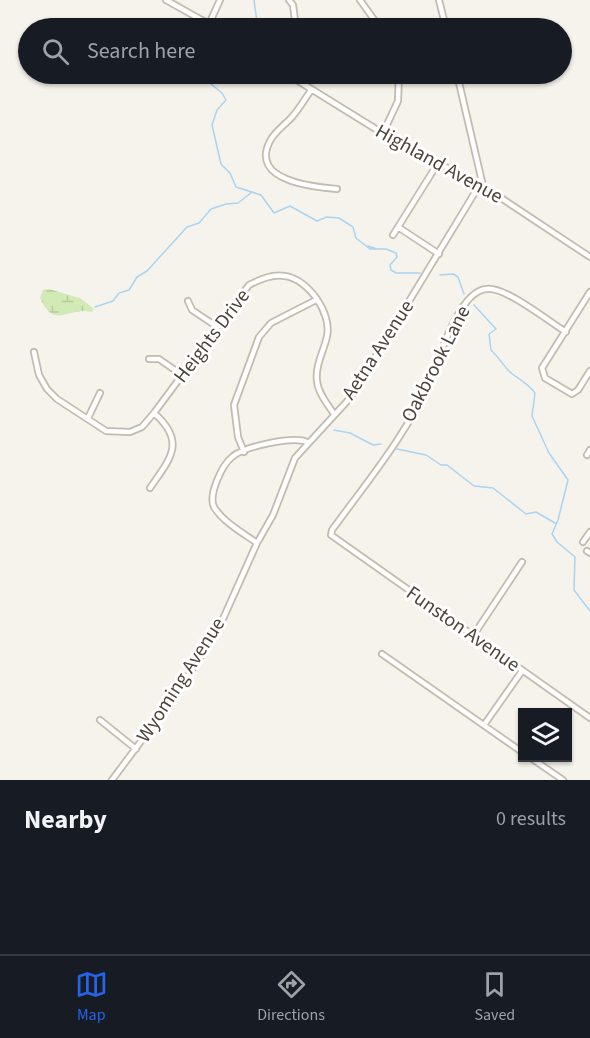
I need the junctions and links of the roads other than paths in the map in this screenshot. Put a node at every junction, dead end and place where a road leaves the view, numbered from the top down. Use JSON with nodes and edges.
{"nodes":[{"id":1,"x":166,"y":0,"type":"edge"},
{"id":2,"x":219,"y":0,"type":"edge"},
{"id":3,"x":289,"y":0,"type":"edge"},
{"id":4,"x":360,"y":0,"type":"edge"},
{"id":5,"x":439,"y":0,"type":"edge"},
{"id":6,"x":198,"y":18,"type":"edge"},
{"id":7,"x":212,"y":18,"type":"edge"},
{"id":8,"x":295,"y":18,"type":"edge"},
{"id":9,"x":373,"y":18,"type":"edge"},
{"id":10,"x":444,"y":18,"type":"edge"},
{"id":11,"x":302,"y":84,"type":"edge"},
{"id":12,"x":399,"y":84,"type":"edge"},
{"id":13,"x":459,"y":84,"type":"edge"},
{"id":14,"x":311,"y":90,"type":"junction"},
{"id":15,"x":383,"y":133,"type":"junction"},
{"id":16,"x":438,"y":163,"type":"junction"},
{"id":17,"x":483,"y":186,"type":"junction"},
{"id":18,"x":337,"y":189,"type":"dead end"},
{"id":19,"x":398,"y":227,"type":"junction"},
{"id":20,"x":393,"y":235,"type":"dead end"},
{"id":21,"x":439,"y":254,"type":"junction"},
{"id":22,"x":590,"y":257,"type":"edge"},
{"id":23,"x":590,"y":292,"type":"edge"},
{"id":24,"x":316,"y":300,"type":"junction"},
{"id":25,"x":188,"y":301,"type":"dead end"},
{"id":26,"x":216,"y":326,"type":"junction"},
{"id":27,"x":566,"y":332,"type":"junction"},
{"id":28,"x":34,"y":352,"type":"dead end"},
{"id":29,"x":149,"y":359,"type":"dead end"},
{"id":30,"x":590,"y":371,"type":"edge"},
{"id":31,"x":182,"y":375,"type":"junction"},
{"id":32,"x":100,"y":393,"type":"dead end"},
{"id":33,"x":154,"y":413,"type":"junction"},
{"id":34,"x":334,"y":414,"type":"junction"},
{"id":35,"x":87,"y":418,"type":"junction"},
{"id":36,"x":307,"y":442,"type":"junction"},
{"id":37,"x":244,"y":452,"type":"junction"},
{"id":38,"x":150,"y":488,"type":"dead end"},
{"id":39,"x":590,"y":532,"type":"edge"},
{"id":40,"x":336,"y":541,"type":"joint"},
{"id":41,"x":583,"y":542,"type":"dead end"},
{"id":42,"x":257,"y":543,"type":"junction"},
{"id":43,"x":522,"y":562,"type":"dead end"},
{"id":44,"x":472,"y":636,"type":"junction"},
{"id":45,"x":382,"y":654,"type":"dead end"},
{"id":46,"x":522,"y":671,"type":"junction"},
{"id":47,"x":590,"y":718,"type":"edge"},
{"id":48,"x":100,"y":720,"type":"dead end"},
{"id":49,"x":484,"y":725,"type":"junction"},
{"id":50,"x":136,"y":749,"type":"junction"},
{"id":51,"x":518,"y":749,"type":"edge"},
{"id":52,"x":537,"y":762,"type":"edge"},
{"id":53,"x":112,"y":780,"type":"edge"},
{"id":54,"x":563,"y":780,"type":"edge"}],
"edges":[{"from":1,"to":6,"type":"street"},
{"from":2,"to":7,"type":"street"},
{"from":3,"to":8,"type":"street"},
{"from":4,"to":9,"type":"street"},
{"from":5,"to":10,"type":"street"},
{"from":11,"to":14,"type":"street","name":"Highland Avenue"},
{"from":12,"to":15,"type":"street"},
{"from":13,"to":17,"type":"street"},
{"from":14,"to":15,"type":"street","name":"Highland Avenue"},
{"from":14,"to":18,"type":"street"},
{"from":15,"to":16,"type":"street","name":"Highland Avenue"},
{"from":16,"to":17,"type":"street","name":"Highland Avenue"},
{"from":16,"to":19,"type":"street"},
{"from":17,"to":21,"type":"street","name":"Aetna Avenue"},
{"from":17,"to":22,"type":"street","name":"Highland Avenue"},
{"from":19,"to":20,"type":"street"},
{"from":19,"to":21,"type":"street"},
{"from":21,"to":34,"type":"street","name":"Aetna Avenue"},
{"from":23,"to":27,"type":"street"},
{"from":24,"to":26,"type":"street","name":"Heights Drive"},
{"from":24,"to":34,"type":"street","name":"Heights Drive"},
{"from":24,"to":37,"type":"street"},
{"from":25,"to":26,"type":"street"},
{"from":26,"to":31,"type":"street","name":"Heights Drive"},
{"from":27,"to":30,"type":"street"},
{"from":27,"to":40,"type":"street","name":"Oakbrook Lane"},
{"from":28,"to":35,"type":"street","name":"Heights Drive"},
{"from":29,"to":31,"type":"street"},
{"from":31,"to":33,"type":"street","name":"Heights Drive"},
{"from":32,"to":35,"type":"street"},
{"from":33,"to":35,"type":"street","name":"Heights Drive"},
{"from":33,"to":38,"type":"street"},
{"from":34,"to":36,"type":"street","name":"Aetna Avenue"},
{"from":36,"to":37,"type":"street"},
{"from":36,"to":42,"type":"street","name":"Aetna Avenue"},
{"from":37,"to":42,"type":"street"},
{"from":39,"to":41,"type":"street"},
{"from":40,"to":44,"type":"street","name":"Funston Avenue"},
{"from":42,"to":50,"type":"street","name":"Wyoming Avenue"},
{"from":43,"to":44,"type":"street"},
{"from":44,"to":46,"type":"street","name":"Funston Avenue"},
{"from":45,"to":49,"type":"street"},
{"from":46,"to":47,"type":"street","name":"Funston Avenue"},
{"from":46,"to":49,"type":"street"},
{"from":48,"to":50,"type":"street"},
{"from":49,"to":51,"type":"street"},
{"from":50,"to":53,"type":"street","name":"Wyoming Avenue"},
{"from":52,"to":54,"type":"street"}]}
